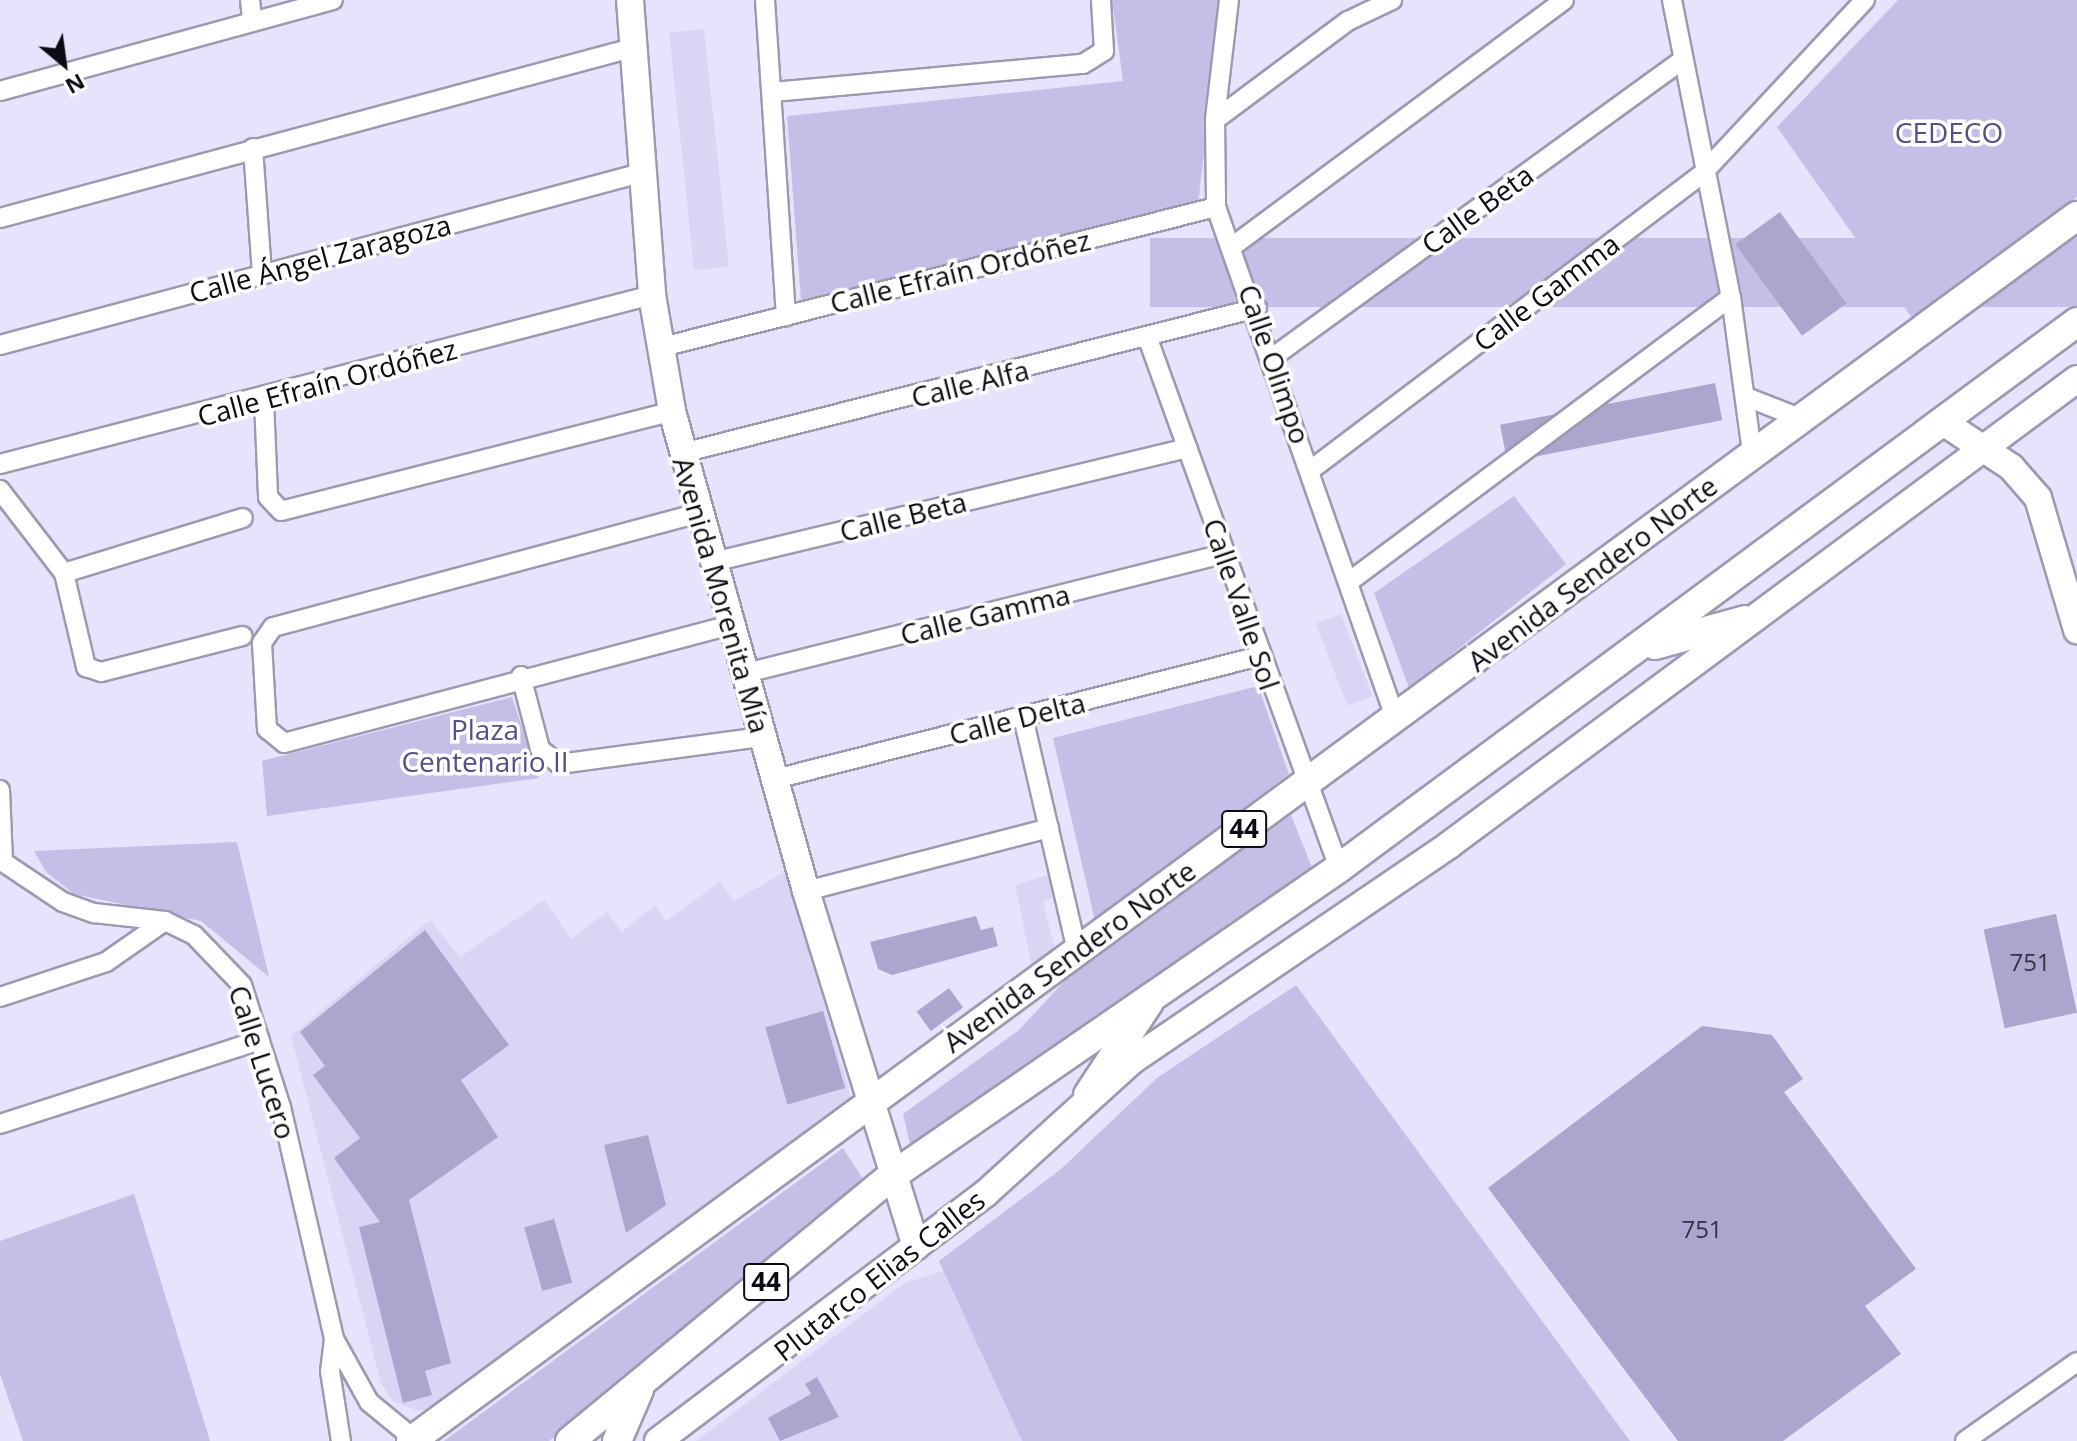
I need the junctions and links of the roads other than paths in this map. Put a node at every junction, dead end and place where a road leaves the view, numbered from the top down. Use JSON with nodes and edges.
{"nodes":[{"id":1,"x":250,"y":0,"type":"edge"},
{"id":2,"x":333,"y":0,"type":"edge"},
{"id":3,"x":765,"y":0,"type":"edge"},
{"id":4,"x":1101,"y":0,"type":"edge"},
{"id":5,"x":1229,"y":0,"type":"edge"},
{"id":6,"x":1389,"y":0,"type":"edge"},
{"id":7,"x":1564,"y":0,"type":"edge"},
{"id":8,"x":1672,"y":0,"type":"edge"},
{"id":9,"x":1865,"y":0,"type":"edge"},
{"id":10,"x":636,"y":1,"type":"edge"},
{"id":11,"x":252,"y":20,"type":"junction"},
{"id":12,"x":632,"y":48,"type":"junction"},
{"id":13,"x":1681,"y":61,"type":"junction"},
{"id":14,"x":0,"y":91,"type":"edge"},
{"id":15,"x":773,"y":92,"type":"junction"},
{"id":16,"x":1215,"y":120,"type":"junction"},
{"id":17,"x":253,"y":148,"type":"junction"},
{"id":18,"x":641,"y":173,"type":"junction"},
{"id":19,"x":1703,"y":173,"type":"junction"},
{"id":20,"x":1216,"y":207,"type":"junction"},
{"id":21,"x":2077,"y":216,"type":"edge"},
{"id":22,"x":0,"y":218,"type":"edge"},
{"id":23,"x":1233,"y":246,"type":"junction"},
{"id":24,"x":262,"y":274,"type":"junction"},
{"id":25,"x":652,"y":295,"type":"junction"},
{"id":26,"x":1731,"y":297,"type":"junction"},
{"id":27,"x":1257,"y":308,"type":"junction"},
{"id":28,"x":786,"y":316,"type":"junction"},
{"id":29,"x":2077,"y":322,"type":"edge"},
{"id":30,"x":1148,"y":339,"type":"junction"},
{"id":31,"x":0,"y":345,"type":"edge"},
{"id":32,"x":658,"y":348,"type":"junction"},
{"id":33,"x":1273,"y":357,"type":"junction"},
{"id":34,"x":2077,"y":379,"type":"edge"},
{"id":35,"x":1749,"y":398,"type":"junction"},
{"id":36,"x":264,"y":400,"type":"junction"},
{"id":37,"x":672,"y":411,"type":"junction"},
{"id":38,"x":1802,"y":419,"type":"junction"},
{"id":39,"x":1943,"y":422,"type":"junction"},
{"id":40,"x":1982,"y":446,"type":"junction"},
{"id":41,"x":1187,"y":448,"type":"junction"},
{"id":42,"x":1752,"y":452,"type":"junction"},
{"id":43,"x":682,"y":453,"type":"junction"},
{"id":44,"x":0,"y":464,"type":"edge"},
{"id":45,"x":1312,"y":469,"type":"junction"},
{"id":46,"x":0,"y":490,"type":"edge"},
{"id":47,"x":699,"y":513,"type":"junction"},
{"id":48,"x":243,"y":518,"type":"dead end"},
{"id":49,"x":1225,"y":554,"type":"junction"},
{"id":50,"x":713,"y":562,"type":"junction"},
{"id":51,"x":64,"y":573,"type":"junction"},
{"id":52,"x":1350,"y":581,"type":"junction"},
{"id":53,"x":1745,"y":620,"type":"junction"},
{"id":54,"x":731,"y":625,"type":"junction"},
{"id":55,"x":2077,"y":630,"type":"edge"},
{"id":56,"x":242,"y":636,"type":"dead end"},
{"id":57,"x":1638,"y":649,"type":"junction"},
{"id":58,"x":1260,"y":656,"type":"junction"},
{"id":59,"x":746,"y":673,"type":"junction"},
{"id":60,"x":521,"y":676,"type":"junction"},
{"id":61,"x":1023,"y":717,"type":"junction"},
{"id":62,"x":1396,"y":720,"type":"junction"},
{"id":63,"x":762,"y":737,"type":"junction"},
{"id":64,"x":775,"y":779,"type":"junction"},
{"id":65,"x":1306,"y":784,"type":"junction"},
{"id":66,"x":0,"y":790,"type":"edge"},
{"id":67,"x":1049,"y":828,"type":"junction"},
{"id":68,"x":1,"y":862,"type":"edge"},
{"id":69,"x":1339,"y":868,"type":"junction"},
{"id":70,"x":806,"y":891,"type":"junction"},
{"id":71,"x":165,"y":921,"type":"junction"},
{"id":72,"x":1077,"y":950,"type":"junction"},
{"id":73,"x":1158,"y":989,"type":"junction"},
{"id":74,"x":0,"y":997,"type":"edge"},
{"id":75,"x":260,"y":1040,"type":"junction"},
{"id":76,"x":1088,"y":1095,"type":"junction"},
{"id":77,"x":868,"y":1103,"type":"junction"},
{"id":78,"x":0,"y":1124,"type":"edge"},
{"id":79,"x":892,"y":1176,"type":"junction"},
{"id":80,"x":916,"y":1246,"type":"junction"},
{"id":81,"x":334,"y":1339,"type":"junction"},
{"id":82,"x":2077,"y":1362,"type":"edge"},
{"id":83,"x":640,"y":1388,"type":"junction"},
{"id":84,"x":369,"y":1402,"type":"junction"},
{"id":85,"x":338,"y":1414,"type":"junction"},
{"id":86,"x":412,"y":1440,"type":"edge"},
{"id":87,"x":341,"y":1441,"type":"edge"},
{"id":88,"x":570,"y":1441,"type":"edge"},
{"id":89,"x":617,"y":1441,"type":"edge"},
{"id":90,"x":658,"y":1441,"type":"edge"},
{"id":91,"x":1965,"y":1441,"type":"edge"}],
"edges":[{"from":1,"to":11,"type":"street"},
{"from":2,"to":11,"type":"street"},
{"from":3,"to":15,"type":"street"},
{"from":4,"to":15,"type":"street"},
{"from":5,"to":16,"type":"street","name":"Calle Olimpo"},
{"from":6,"to":16,"type":"street"},
{"from":7,"to":23,"type":"street"},
{"from":8,"to":13,"type":"street"},
{"from":9,"to":19,"type":"street","name":"Calle Gamma"},
{"from":10,"to":12,"type":"street","name":"Avenida Morenita Mía"},
{"from":11,"to":14,"type":"street"},
{"from":12,"to":17,"type":"street"},
{"from":12,"to":18,"type":"street","name":"Avenida Morenita Mía"},
{"from":13,"to":19,"type":"street"},
{"from":13,"to":33,"type":"street","name":"Calle Beta"},
{"from":15,"to":28,"type":"street"},
{"from":16,"to":20,"type":"street","name":"Calle Olimpo"},
{"from":17,"to":22,"type":"street"},
{"from":17,"to":24,"type":"street"},
{"from":18,"to":24,"type":"street","name":"Calle Ángel Zaragoza"},
{"from":18,"to":25,"type":"street","name":"Avenida Morenita Mía"},
{"from":19,"to":26,"type":"street"},
{"from":19,"to":45,"type":"street","name":"Calle Gamma"},
{"from":20,"to":23,"type":"street","name":"Calle Olimpo"},
{"from":20,"to":28,"type":"street","name":"Calle Efraín Ordóñez"},
{"from":21,"to":38,"type":"main road","name":"Avenida Sendero Norte","number":"44"},
{"from":23,"to":27,"type":"street","name":"Calle Olimpo"},
{"from":24,"to":31,"type":"street","name":"Calle Ángel Zaragoza"},
{"from":25,"to":32,"type":"street","name":"Avenida Morenita Mía"},
{"from":25,"to":36,"type":"street","name":"Calle Efraín Ordóñez"},
{"from":26,"to":35,"type":"street"},
{"from":26,"to":52,"type":"street"},
{"from":27,"to":30,"type":"street","name":"Calle Alfa"},
{"from":27,"to":33,"type":"street","name":"Calle Olimpo"},
{"from":28,"to":32,"type":"street","name":"Calle Efraín Ordóñez"},
{"from":29,"to":39,"type":"main road","number":"44"},
{"from":30,"to":41,"type":"street","name":"Calle Valle Sol"},
{"from":30,"to":43,"type":"street","name":"Calle Alfa"},
{"from":32,"to":37,"type":"street","name":"Avenida Morenita Mía"},
{"from":33,"to":45,"type":"street","name":"Calle Olimpo"},
{"from":34,"to":40,"type":"street"},
{"from":35,"to":38,"type":"street"},
{"from":35,"to":42,"type":"street"},
{"from":36,"to":37,"type":"street"},
{"from":36,"to":44,"type":"street","name":"Calle Efraín Ordóñez"},
{"from":37,"to":43,"type":"street","name":"Avenida Morenita Mía"},
{"from":38,"to":42,"type":"main road","name":"Avenida Sendero Norte","number":"44"},
{"from":39,"to":40,"type":"street"},
{"from":39,"to":57,"type":"main road","number":"44"},
{"from":40,"to":53,"type":"street"},
{"from":40,"to":55,"type":"street"},
{"from":41,"to":49,"type":"street","name":"Calle Valle Sol"},
{"from":41,"to":50,"type":"street","name":"Calle Beta"},
{"from":42,"to":62,"type":"main road","name":"Avenida Sendero Norte","number":"44"},
{"from":43,"to":47,"type":"street","name":"Avenida Morenita Mía"},
{"from":45,"to":52,"type":"street","name":"Calle Olimpo"},
{"from":46,"to":51,"type":"street"},
{"from":47,"to":50,"type":"street","name":"Avenida Morenita Mía"},
{"from":47,"to":60,"type":"street"},
{"from":48,"to":51,"type":"street"},
{"from":49,"to":58,"type":"street","name":"Calle Valle Sol"},
{"from":49,"to":59,"type":"street","name":"Calle Gamma"},
{"from":50,"to":54,"type":"street","name":"Avenida Morenita Mía"},
{"from":51,"to":56,"type":"street"},
{"from":52,"to":62,"type":"street","name":"Calle Olimpo"},
{"from":53,"to":57,"type":"main road"},
{"from":53,"to":76,"type":"street"},
{"from":54,"to":59,"type":"street","name":"Avenida Morenita Mía"},
{"from":54,"to":60,"type":"street"},
{"from":57,"to":69,"type":"main road","number":"44"},
{"from":58,"to":61,"type":"street","name":"Calle Delta"},
{"from":58,"to":65,"type":"street","name":"Calle Valle Sol"},
{"from":59,"to":63,"type":"street","name":"Avenida Morenita Mía"},
{"from":60,"to":63,"type":"street"},
{"from":61,"to":64,"type":"street","name":"Calle Delta"},
{"from":61,"to":67,"type":"street"},
{"from":62,"to":65,"type":"main road","name":"Avenida Sendero Norte","number":"44"},
{"from":63,"to":64,"type":"street","name":"Avenida Morenita Mía"},
{"from":64,"to":70,"type":"street","name":"Avenida Morenita Mía"},
{"from":65,"to":69,"type":"street","name":"Calle Valle Sol"},
{"from":65,"to":72,"type":"main road","name":"Avenida Sendero Norte","number":"44"},
{"from":66,"to":68,"type":"street","name":"Calle Lucero"},
{"from":67,"to":70,"type":"street"},
{"from":67,"to":72,"type":"street"},
{"from":68,"to":71,"type":"street","name":"Calle Lucero"},
{"from":69,"to":73,"type":"main road","number":"44"},
{"from":70,"to":77,"type":"street","name":"Avenida Morenita Mía"},
{"from":71,"to":74,"type":"street"},
{"from":71,"to":75,"type":"street","name":"Calle Lucero"},
{"from":72,"to":77,"type":"main road","name":"Avenida Sendero Norte","number":"44"},
{"from":73,"to":76,"type":"main road"},
{"from":73,"to":79,"type":"main road","number":"44"},
{"from":75,"to":78,"type":"street"},
{"from":75,"to":81,"type":"street","name":"Calle Lucero"},
{"from":76,"to":80,"type":"street","name":"Plutarco Elias Calles"},
{"from":77,"to":79,"type":"street","name":"Avenida Morenita Mía"},
{"from":77,"to":86,"type":"main road","name":"Avenida Sendero Norte","number":"44"},
{"from":79,"to":80,"type":"street","name":"Avenida Morenita Mía"},
{"from":79,"to":83,"type":"main road","number":"44"},
{"from":80,"to":90,"type":"street","name":"Plutarco Elias Calles"},
{"from":81,"to":84,"type":"street","name":"Calle Lucero"},
{"from":81,"to":85,"type":"street","name":"Calle Lucero"},
{"from":82,"to":91,"type":"street"},
{"from":83,"to":88,"type":"main road","number":"44"},
{"from":83,"to":89,"type":"main road"},
{"from":84,"to":85,"type":"street"},
{"from":84,"to":86,"type":"street","name":"Calle Lucero"},
{"from":85,"to":87,"type":"street","name":"Calle Lucero"}]}
